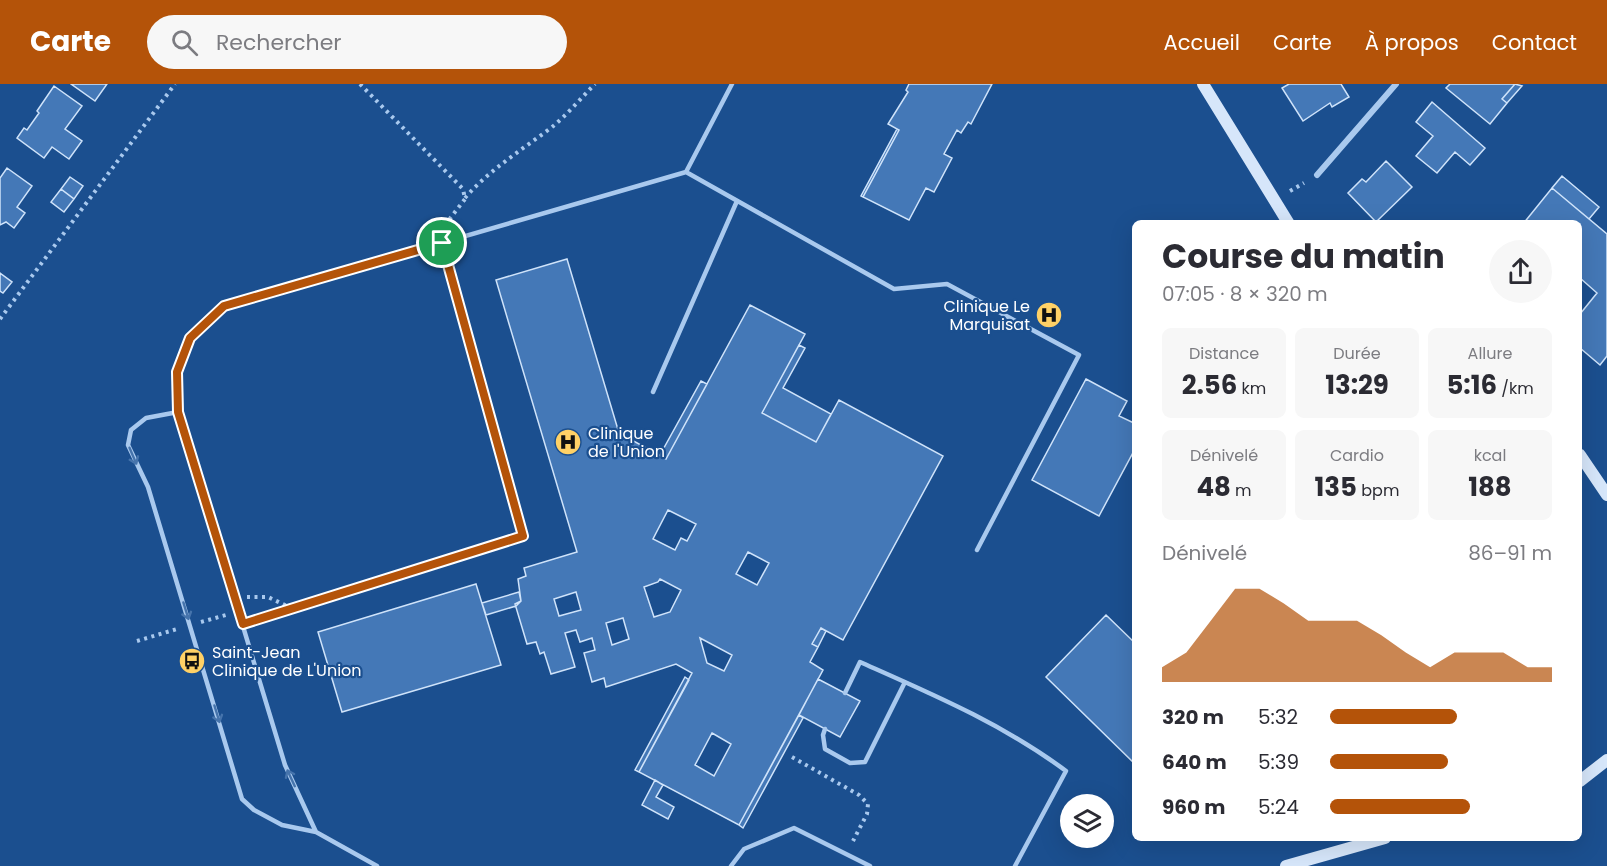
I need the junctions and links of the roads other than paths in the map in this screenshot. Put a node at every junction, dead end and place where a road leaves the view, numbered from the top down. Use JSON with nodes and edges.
{"nodes":[{"id":1,"x":732,"y":84,"type":"edge"},
{"id":2,"x":1203,"y":84,"type":"edge"},
{"id":3,"x":1383,"y":84,"type":"edge"},
{"id":4,"x":1396,"y":84,"type":"edge"},
{"id":5,"x":1389,"y":93,"type":"junction"},
{"id":6,"x":686,"y":172,"type":"junction"},
{"id":7,"x":1317,"y":175,"type":"road end"},
{"id":8,"x":737,"y":201,"type":"junction"},
{"id":9,"x":1287,"y":220,"type":"edge"},
{"id":10,"x":442,"y":243,"type":"junction"},
{"id":11,"x":653,"y":392,"type":"dead end"},
{"id":12,"x":178,"y":412,"type":"junction"},
{"id":13,"x":1582,"y":458,"type":"edge"},
{"id":14,"x":1607,"y":495,"type":"edge"},
{"id":15,"x":523,"y":536,"type":"road end"},
{"id":16,"x":977,"y":550,"type":"dead end"},
{"id":17,"x":905,"y":682,"type":"junction"},
{"id":18,"x":844,"y":693,"type":"dead end"},
{"id":19,"x":825,"y":729,"type":"dead end"},
{"id":20,"x":1607,"y":759,"type":"edge"},
{"id":21,"x":1582,"y":779,"type":"edge"},
{"id":22,"x":316,"y":831,"type":"junction"},
{"id":23,"x":1374,"y":841,"type":"edge"},
{"id":24,"x":377,"y":866,"type":"edge"},
{"id":25,"x":731,"y":866,"type":"edge"},
{"id":26,"x":870,"y":866,"type":"edge"},
{"id":27,"x":1015,"y":866,"type":"edge"},
{"id":28,"x":1286,"y":866,"type":"edge"}],
"edges":[{"from":1,"to":6,"type":"lane"},
{"from":2,"to":9,"type":"street"},
{"from":3,"to":5,"type":"street"},
{"from":4,"to":5,"type":"street"},
{"from":5,"to":7,"type":"street"},
{"from":6,"to":8,"type":"lane"},
{"from":6,"to":10,"type":"lane"},
{"from":8,"to":11,"type":"lane"},
{"from":8,"to":16,"type":"lane"},
{"from":10,"to":12,"type":"lane"},
{"from":10,"to":15,"type":"lane"},
{"from":22,"to":12,"type":"lane","one_way":true},
{"from":12,"to":22,"type":"lane","one_way":true},
{"from":13,"to":14,"type":"street"},
{"from":17,"to":18,"type":"lane"},
{"from":17,"to":19,"type":"lane"},
{"from":17,"to":27,"type":"lane"},
{"from":20,"to":21,"type":"street"},
{"from":22,"to":24,"type":"lane"},
{"from":23,"to":28,"type":"street"},
{"from":25,"to":26,"type":"lane"}]}
